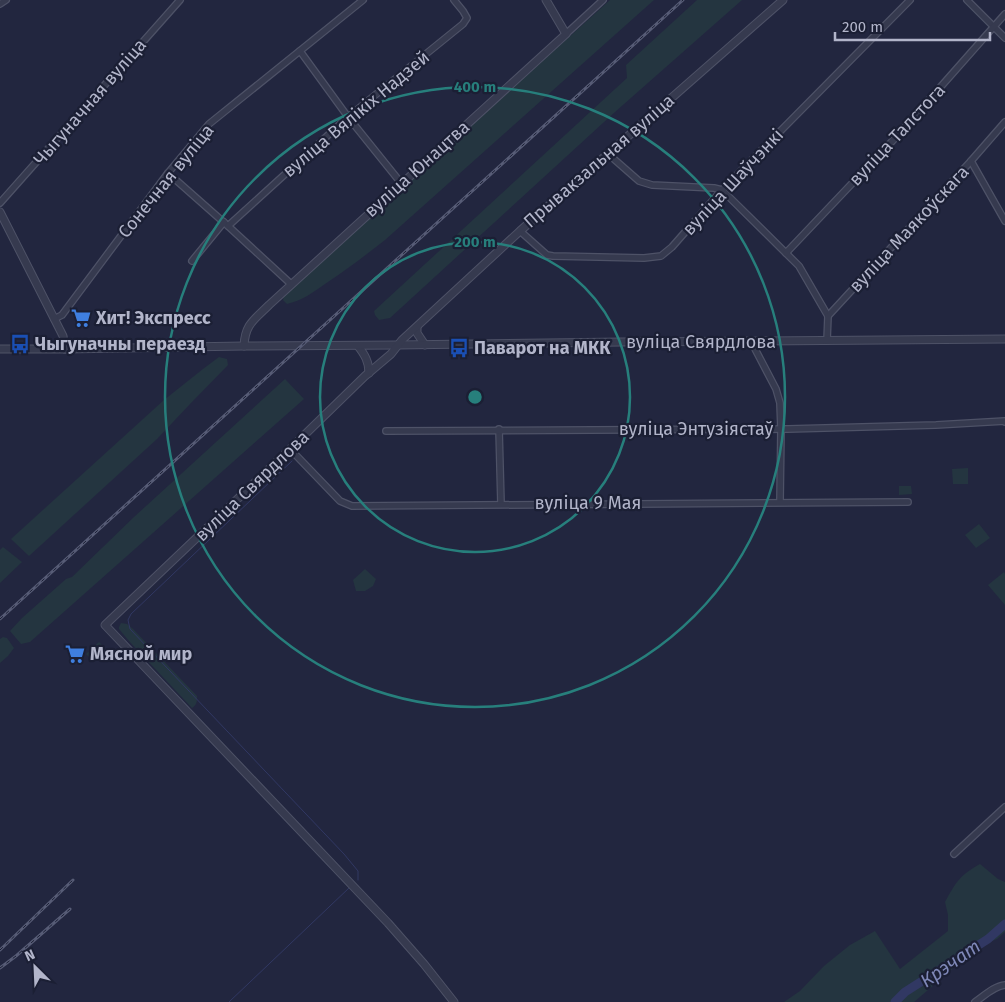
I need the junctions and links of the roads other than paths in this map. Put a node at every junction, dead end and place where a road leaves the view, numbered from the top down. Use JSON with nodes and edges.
{"nodes":[{"id":1,"x":6,"y":0,"type":"edge"},
{"id":2,"x":180,"y":0,"type":"edge"},
{"id":3,"x":363,"y":0,"type":"edge"},
{"id":4,"x":454,"y":0,"type":"edge"},
{"id":5,"x":546,"y":0,"type":"edge"},
{"id":6,"x":603,"y":0,"type":"edge"},
{"id":7,"x":783,"y":0,"type":"edge"},
{"id":8,"x":910,"y":0,"type":"edge"},
{"id":9,"x":967,"y":0,"type":"edge"},
{"id":10,"x":0,"y":4,"type":"edge"},
{"id":11,"x":1005,"y":14,"type":"edge"},
{"id":12,"x":994,"y":27,"type":"junction"},
{"id":13,"x":566,"y":34,"type":"junction"},
{"id":14,"x":1005,"y":38,"type":"edge"},
{"id":15,"x":300,"y":51,"type":"junction"},
{"id":16,"x":348,"y":117,"type":"junction"},
{"id":17,"x":1005,"y":122,"type":"edge"},
{"id":18,"x":607,"y":154,"type":"junction"},
{"id":19,"x":971,"y":161,"type":"junction"},
{"id":20,"x":168,"y":172,"type":"junction"},
{"id":21,"x":401,"y":183,"type":"junction"},
{"id":22,"x":722,"y":190,"type":"junction"},
{"id":23,"x":0,"y":203,"type":"edge"},
{"id":24,"x":0,"y":212,"type":"edge"},
{"id":25,"x":1005,"y":221,"type":"edge"},
{"id":26,"x":226,"y":224,"type":"junction"},
{"id":27,"x":520,"y":231,"type":"junction"},
{"id":28,"x":786,"y":253,"type":"junction"},
{"id":29,"x":192,"y":261,"type":"dead end"},
{"id":30,"x":291,"y":284,"type":"junction"},
{"id":31,"x":828,"y":316,"type":"junction"},
{"id":32,"x":54,"y":319,"type":"junction"},
{"id":33,"x":417,"y":327,"type":"junction"},
{"id":34,"x":1005,"y":339,"type":"edge"},
{"id":35,"x":827,"y":341,"type":"junction"},
{"id":36,"x":754,"y":342,"type":"junction"},
{"id":37,"x":397,"y":345,"type":"junction"},
{"id":38,"x":425,"y":345,"type":"junction"},
{"id":39,"x":244,"y":346,"type":"junction"},
{"id":40,"x":358,"y":346,"type":"junction"},
{"id":41,"x":0,"y":349,"type":"edge"},
{"id":42,"x":65,"y":349,"type":"junction"},
{"id":43,"x":369,"y":373,"type":"junction"},
{"id":44,"x":1005,"y":422,"type":"edge"},
{"id":45,"x":499,"y":429,"type":"junction"},
{"id":46,"x":781,"y":429,"type":"junction"},
{"id":47,"x":386,"y":431,"type":"dead end"},
{"id":48,"x":290,"y":450,"type":"junction"},
{"id":49,"x":780,"y":502,"type":"junction"},
{"id":50,"x":908,"y":502,"type":"dead end"},
{"id":51,"x":501,"y":504,"type":"junction"},
{"id":52,"x":1005,"y":807,"type":"edge"},
{"id":53,"x":954,"y":854,"type":"dead end"},
{"id":54,"x":1005,"y":985,"type":"edge"},
{"id":55,"x":454,"y":1002,"type":"edge"},
{"id":56,"x":975,"y":1002,"type":"edge"}],
"edges":[{"from":1,"to":10,"type":"street"},
{"from":2,"to":23,"type":"street","name":"Чыгуначная вуліца"},
{"from":3,"to":15,"type":"street","name":"Сонечная вуліца"},
{"from":4,"to":16,"type":"street","name":"вуліца Вялікіх Надзей"},
{"from":5,"to":13,"type":"street"},
{"from":6,"to":13,"type":"street","name":"вуліца Юнацтва"},
{"from":7,"to":18,"type":"street","name":"Прывакзальная вуліца"},
{"from":8,"to":22,"type":"street","name":"вуліца Шаўчэнкі"},
{"from":9,"to":12,"type":"street"},
{"from":11,"to":12,"type":"street","name":"вуліца Талстога"},
{"from":12,"to":14,"type":"street"},
{"from":12,"to":28,"type":"street","name":"вуліца Талстога"},
{"from":13,"to":21,"type":"street","name":"вуліца Юнацтва"},
{"from":15,"to":16,"type":"street"},
{"from":15,"to":20,"type":"street","name":"Сонечная вуліца"},
{"from":16,"to":21,"type":"street"},
{"from":16,"to":26,"type":"street","name":"вуліца Вялікіх Надзей"},
{"from":17,"to":19,"type":"street","name":"вуліца Маякоўскага"},
{"from":18,"to":22,"type":"street"},
{"from":18,"to":27,"type":"street","name":"Прывакзальная вуліца"},
{"from":19,"to":25,"type":"street"},
{"from":19,"to":31,"type":"street","name":"вуліца Маякоўскага"},
{"from":20,"to":26,"type":"street"},
{"from":20,"to":32,"type":"street","name":"Сонечная вуліца"},
{"from":21,"to":30,"type":"street","name":"вуліца Юнацтва"},
{"from":22,"to":27,"type":"street","name":"вуліца Шаўчэнкі"},
{"from":22,"to":28,"type":"street"},
{"from":24,"to":32,"type":"street"},
{"from":26,"to":29,"type":"street","name":"вуліца Вялікіх Надзей"},
{"from":26,"to":30,"type":"street"},
{"from":27,"to":33,"type":"street","name":"Прывакзальная вуліца"},
{"from":28,"to":31,"type":"street"},
{"from":30,"to":39,"type":"street","name":"вуліца Юнацтва"},
{"from":31,"to":35,"type":"street"},
{"from":32,"to":42,"type":"street"},
{"from":33,"to":37,"type":"street","name":"Прывакзальная вуліца"},
{"from":33,"to":38,"type":"street"},
{"from":34,"to":35,"type":"street","name":"вуліца Свярдлова"},
{"from":35,"to":36,"type":"street","name":"вуліца Свярдлова"},
{"from":36,"to":38,"type":"street","name":"вуліца Свярдлова"},
{"from":36,"to":46,"type":"street"},
{"from":37,"to":38,"type":"street","name":"вуліца Свярдлова"},
{"from":37,"to":40,"type":"street","name":"вуліца Свярдлова"},
{"from":37,"to":43,"type":"street","name":"вуліца Свярдлова"},
{"from":39,"to":40,"type":"street","name":"вуліца Свярдлова"},
{"from":39,"to":42,"type":"street","name":"вуліца Свярдлова"},
{"from":40,"to":43,"type":"street"},
{"from":41,"to":42,"type":"street","name":"вуліца Свярдлова"},
{"from":43,"to":48,"type":"street","name":"вуліца Свярдлова"},
{"from":44,"to":46,"type":"street","name":"вуліца Энтузіястаў"},
{"from":45,"to":46,"type":"street","name":"вуліца Энтузіястаў"},
{"from":45,"to":47,"type":"street","name":"вуліца Энтузіястаў"},
{"from":45,"to":51,"type":"street"},
{"from":46,"to":49,"type":"street"},
{"from":48,"to":51,"type":"street","name":"вуліца 9 Мая"},
{"from":48,"to":55,"type":"street","name":"вуліца Свярдлова"},
{"from":49,"to":50,"type":"street","name":"вуліца 9 Мая"},
{"from":49,"to":51,"type":"street","name":"вуліца 9 Мая"},
{"from":52,"to":53,"type":"street"},
{"from":54,"to":56,"type":"street"}]}
